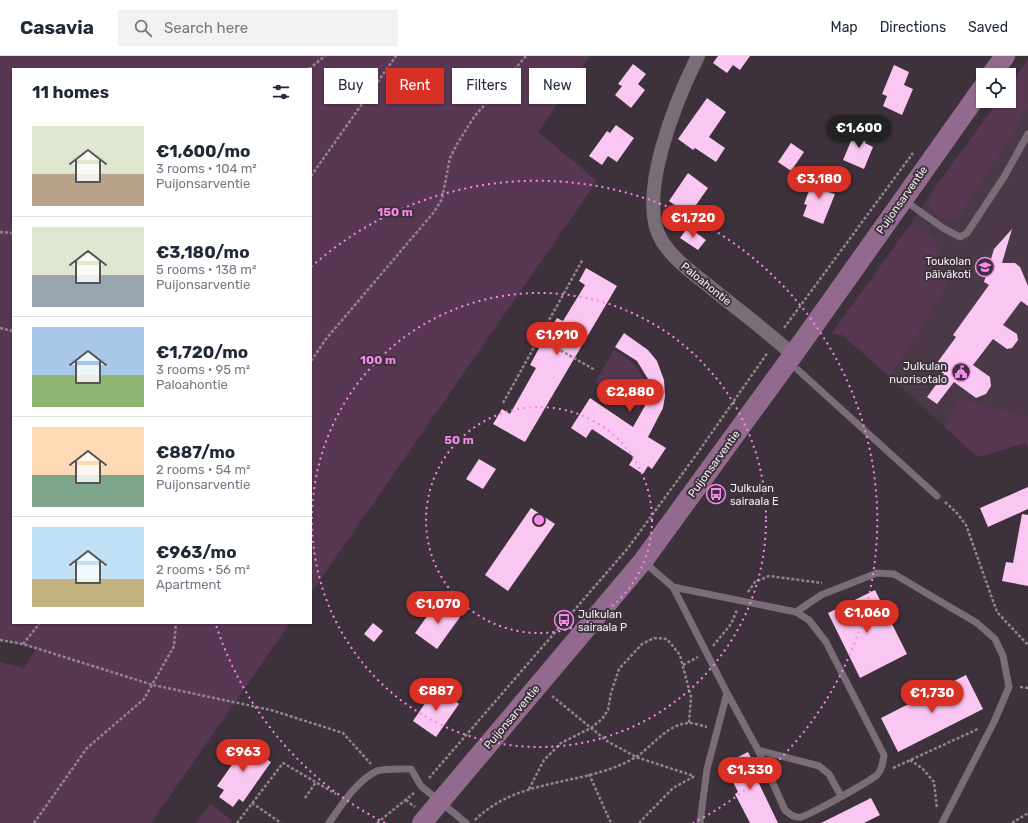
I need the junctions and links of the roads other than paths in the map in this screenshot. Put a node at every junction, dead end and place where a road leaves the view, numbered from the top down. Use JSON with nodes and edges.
{"nodes":[{"id":1,"x":698,"y":56,"type":"edge"},
{"id":2,"x":1005,"y":56,"type":"edge"},
{"id":3,"x":996,"y":68,"type":"edge"},
{"id":4,"x":976,"y":97,"type":"edge"},
{"id":5,"x":1028,"y":134,"type":"edge"},
{"id":6,"x":903,"y":199,"type":"junction"},
{"id":7,"x":795,"y":362,"type":"junction"},
{"id":8,"x":937,"y":496,"type":"road end"},
{"id":9,"x":643,"y":561,"type":"junction"},
{"id":10,"x":673,"y":586,"type":"junction"},
{"id":11,"x":796,"y":612,"type":"junction"},
{"id":12,"x":727,"y":693,"type":"junction"},
{"id":13,"x":758,"y":750,"type":"junction"},
{"id":14,"x":841,"y":796,"type":"junction"},
{"id":15,"x":439,"y":803,"type":"junction"},
{"id":16,"x":328,"y":823,"type":"edge"},
{"id":17,"x":422,"y":823,"type":"edge"},
{"id":18,"x":466,"y":823,"type":"edge"},
{"id":19,"x":700,"y":823,"type":"edge"},
{"id":20,"x":942,"y":823,"type":"edge"}],
"edges":[{"from":1,"to":7,"type":"street","name":"Paloahontie"},
{"from":2,"to":3,"type":"main road"},
{"from":4,"to":6,"type":"main road","name":"Puijonsarventie"},
{"from":5,"to":6,"type":"lane"},
{"from":6,"to":7,"type":"main road","name":"Puijonsarventie"},
{"from":7,"to":8,"type":"lane"},
{"from":7,"to":9,"type":"main road","name":"Puijonsarventie"},
{"from":9,"to":10,"type":"lane"},
{"from":9,"to":15,"type":"main road","name":"Puijonsarventie"},
{"from":10,"to":11,"type":"lane"},
{"from":10,"to":12,"type":"lane"},
{"from":11,"to":14,"type":"lane"},
{"from":11,"to":20,"type":"lane"},
{"from":12,"to":13,"type":"lane"},
{"from":12,"to":19,"type":"lane"},
{"from":13,"to":14,"type":"lane"},
{"from":13,"to":14,"type":"lane"},
{"from":15,"to":16,"type":"lane"},
{"from":15,"to":17,"type":"main road","name":"Puijonsarventie"},
{"from":15,"to":18,"type":"lane"}]}
